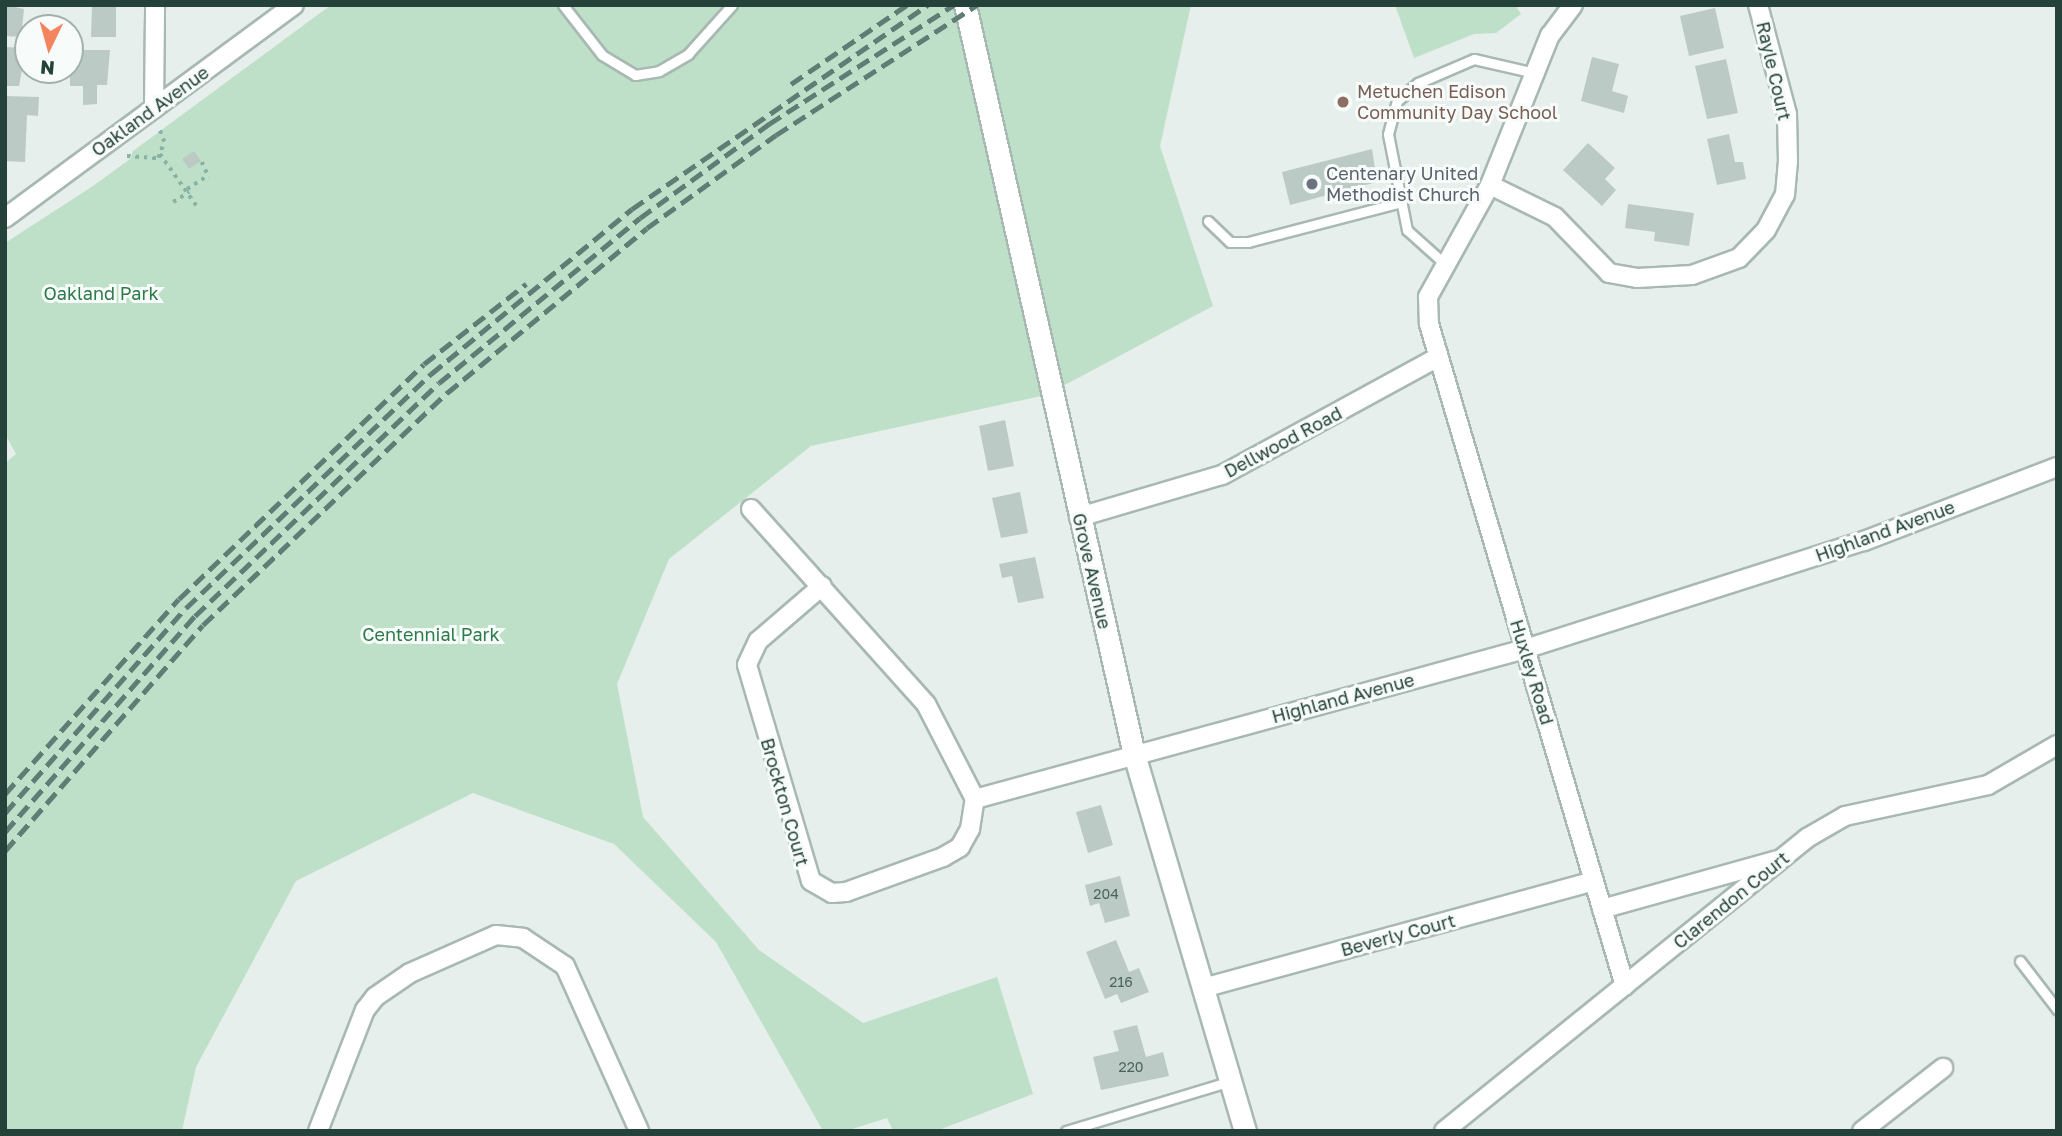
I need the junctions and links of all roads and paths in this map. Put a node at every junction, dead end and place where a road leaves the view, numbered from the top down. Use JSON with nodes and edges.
{"nodes":[{"id":1,"x":155,"y":5,"type":"edge"},
{"id":2,"x":294,"y":5,"type":"edge"},
{"id":3,"x":563,"y":5,"type":"edge"},
{"id":4,"x":732,"y":5,"type":"edge"},
{"id":5,"x":965,"y":5,"type":"edge"},
{"id":6,"x":1573,"y":5,"type":"edge"},
{"id":7,"x":1758,"y":5,"type":"edge"},
{"id":8,"x":1535,"y":73,"type":"junction"},
{"id":9,"x":155,"y":108,"type":"junction"},
{"id":10,"x":159,"y":128,"type":"dead end"},
{"id":11,"x":160,"y":154,"type":"junction"},
{"id":12,"x":127,"y":156,"type":"dead end"},
{"id":13,"x":202,"y":162,"type":"dead end"},
{"id":14,"x":1490,"y":185,"type":"junction"},
{"id":15,"x":188,"y":190,"type":"junction"},
{"id":16,"x":173,"y":202,"type":"dead end"},
{"id":17,"x":1402,"y":202,"type":"junction"},
{"id":18,"x":199,"y":209,"type":"dead end"},
{"id":19,"x":6,"y":214,"type":"edge"},
{"id":20,"x":1208,"y":221,"type":"dead end"},
{"id":21,"x":1447,"y":265,"type":"junction"},
{"id":22,"x":1438,"y":357,"type":"junction"},
{"id":23,"x":2057,"y":467,"type":"edge"},
{"id":24,"x":751,"y":509,"type":"dead end"},
{"id":25,"x":1079,"y":517,"type":"junction"},
{"id":26,"x":822,"y":586,"type":"junction"},
{"id":27,"x":1525,"y":649,"type":"junction"},
{"id":28,"x":2057,"y":745,"type":"edge"},
{"id":29,"x":1134,"y":754,"type":"junction"},
{"id":30,"x":975,"y":799,"type":"junction"},
{"id":31,"x":1784,"y":858,"type":"junction"},
{"id":32,"x":1594,"y":881,"type":"junction"},
{"id":33,"x":1602,"y":908,"type":"junction"},
{"id":34,"x":2020,"y":961,"type":"dead end"},
{"id":35,"x":1625,"y":986,"type":"junction"},
{"id":36,"x":1203,"y":988,"type":"junction"},
{"id":37,"x":2057,"y":1009,"type":"edge"},
{"id":38,"x":1942,"y":1068,"type":"dead end"},
{"id":39,"x":1231,"y":1081,"type":"junction"},
{"id":40,"x":318,"y":1131,"type":"edge"},
{"id":41,"x":639,"y":1131,"type":"edge"},
{"id":42,"x":1066,"y":1131,"type":"edge"},
{"id":43,"x":1245,"y":1131,"type":"edge"},
{"id":44,"x":1444,"y":1131,"type":"edge"},
{"id":45,"x":1862,"y":1131,"type":"edge"}],
"edges":[{"from":1,"to":9,"type":"street"},
{"from":2,"to":9,"type":"street","name":"Oakland Avenue"},
{"from":3,"to":4,"type":"lane"},
{"from":5,"to":25,"type":"street","name":"Grove Avenue"},
{"from":6,"to":8,"type":"street","name":"Huxley Road"},
{"from":7,"to":14,"type":"street","name":"Rayle Court"},
{"from":8,"to":14,"type":"street","name":"Huxley Road"},
{"from":8,"to":17,"type":"lane"},
{"from":9,"to":19,"type":"street","name":"Oakland Avenue"},
{"from":10,"to":11,"type":"path"},
{"from":11,"to":12,"type":"path"},
{"from":11,"to":15,"type":"path"},
{"from":13,"to":15,"type":"path"},
{"from":14,"to":21,"type":"street","name":"Huxley Road"},
{"from":15,"to":16,"type":"path"},
{"from":15,"to":18,"type":"path"},
{"from":17,"to":20,"type":"lane"},
{"from":17,"to":21,"type":"lane"},
{"from":21,"to":22,"type":"street","name":"Huxley Road"},
{"from":22,"to":25,"type":"street","name":"Dellwood Road"},
{"from":22,"to":27,"type":"street","name":"Huxley Road"},
{"from":23,"to":27,"type":"street","name":"Highland Avenue"},
{"from":24,"to":26,"type":"street"},
{"from":25,"to":29,"type":"street","name":"Grove Avenue"},
{"from":26,"to":30,"type":"street"},
{"from":26,"to":30,"type":"street","name":"Brockton Court"},
{"from":27,"to":29,"type":"street","name":"Highland Avenue"},
{"from":27,"to":32,"type":"street","name":"Huxley Road"},
{"from":28,"to":31,"type":"street","name":"Clarendon Court"},
{"from":29,"to":30,"type":"street","name":"Highland Avenue"},
{"from":29,"to":36,"type":"street","name":"Grove Avenue"},
{"from":31,"to":33,"type":"street"},
{"from":31,"to":35,"type":"street","name":"Clarendon Court"},
{"from":32,"to":33,"type":"street","name":"Huxley Road"},
{"from":32,"to":36,"type":"street","name":"Beverly Court"},
{"from":33,"to":35,"type":"street","name":"Huxley Road"},
{"from":34,"to":37,"type":"lane"},
{"from":35,"to":44,"type":"street","name":"Clarendon Court"},
{"from":36,"to":39,"type":"street","name":"Grove Avenue"},
{"from":38,"to":45,"type":"street"},
{"from":39,"to":42,"type":"lane"},
{"from":39,"to":43,"type":"street","name":"Grove Avenue"},
{"from":40,"to":41,"type":"street"}]}
